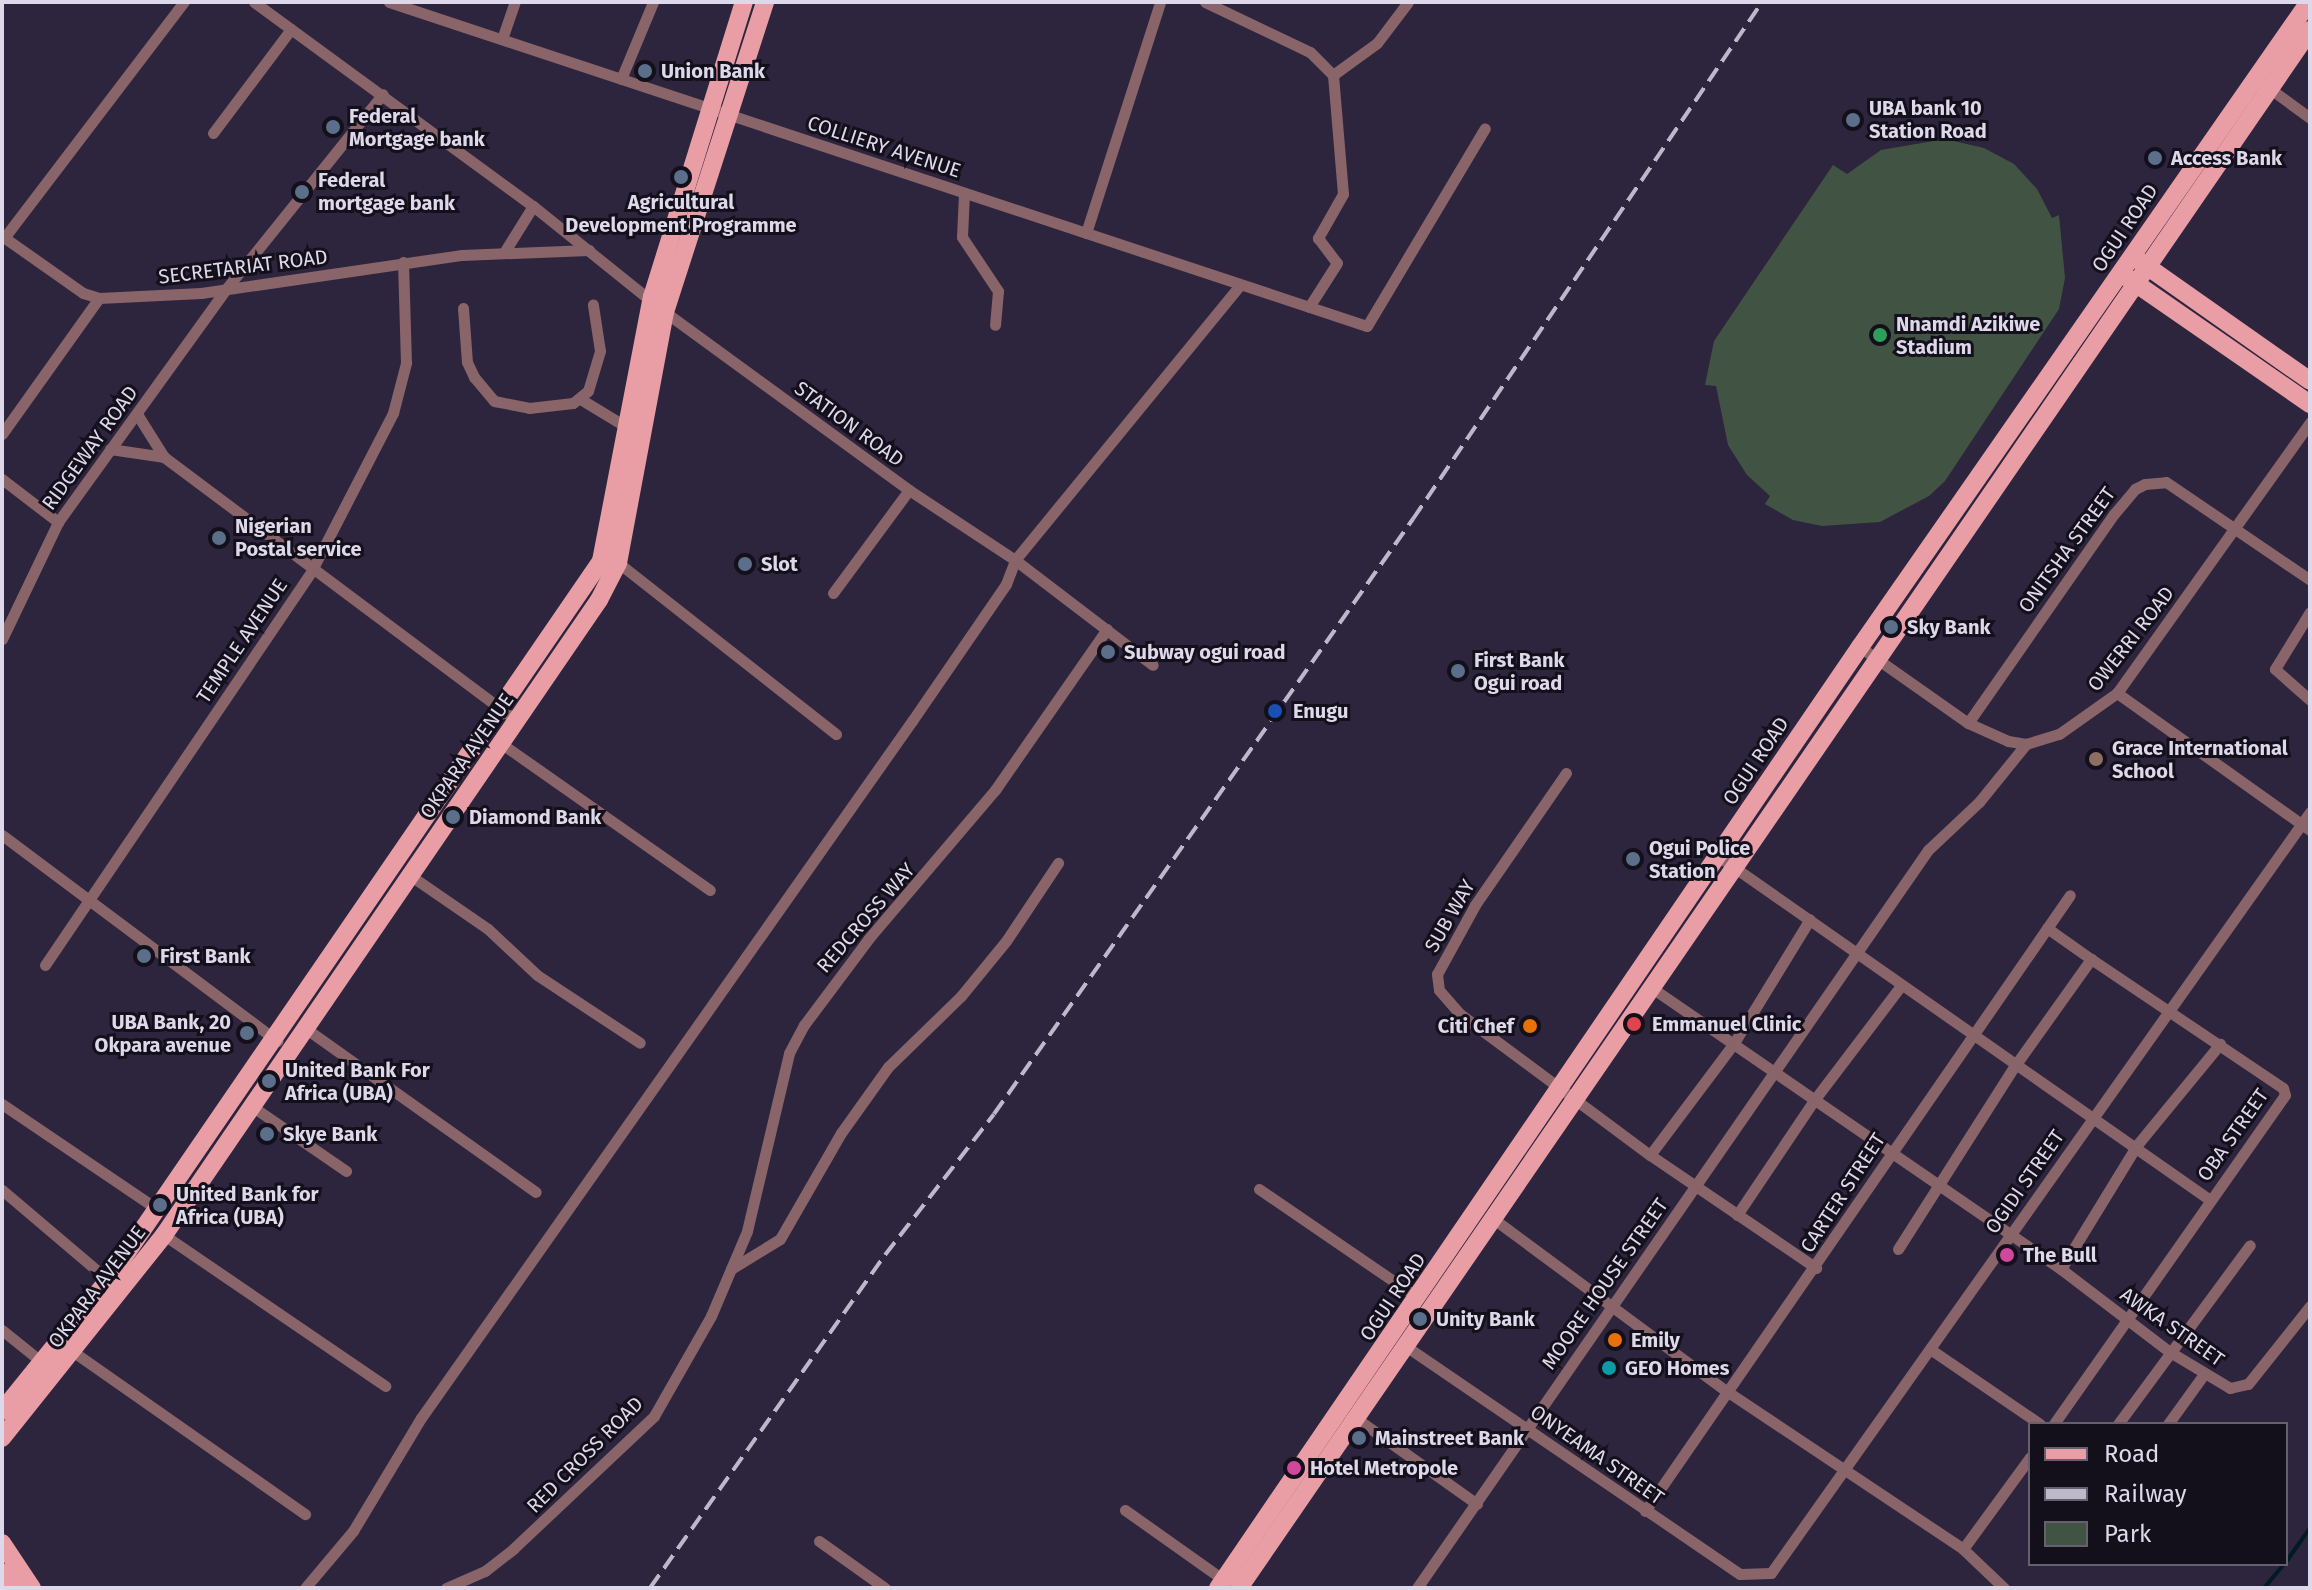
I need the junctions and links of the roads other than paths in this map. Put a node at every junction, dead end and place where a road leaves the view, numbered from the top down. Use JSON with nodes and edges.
{"nodes":[{"id":1,"x":184,"y":2,"type":"edge"},
{"id":2,"x":254,"y":2,"type":"edge"},
{"id":3,"x":389,"y":2,"type":"edge"},
{"id":4,"x":515,"y":2,"type":"edge"},
{"id":5,"x":653,"y":2,"type":"edge"},
{"id":6,"x":744,"y":2,"type":"edge"},
{"id":7,"x":765,"y":2,"type":"edge"},
{"id":8,"x":1160,"y":2,"type":"edge"},
{"id":9,"x":1205,"y":2,"type":"edge"},
{"id":10,"x":1408,"y":2,"type":"edge"},
{"id":11,"x":2309,"y":2,"type":"edge"},
{"id":12,"x":291,"y":29,"type":"junction"},
{"id":13,"x":2310,"y":30,"type":"edge"},
{"id":14,"x":502,"y":39,"type":"junction"},
{"id":15,"x":1333,"y":75,"type":"junction"},
{"id":16,"x":621,"y":79,"type":"junction"},
{"id":17,"x":2262,"y":83,"type":"junction"},
{"id":18,"x":383,"y":94,"type":"junction"},
{"id":19,"x":719,"y":112,"type":"junction"},
{"id":20,"x":2310,"y":118,"type":"edge"},
{"id":21,"x":1485,"y":128,"type":"dead end"},
{"id":22,"x":213,"y":133,"type":"dead end"},
{"id":23,"x":964,"y":193,"type":"junction"},
{"id":24,"x":533,"y":206,"type":"junction"},
{"id":25,"x":1086,"y":233,"type":"junction"},
{"id":26,"x":3,"y":237,"type":"edge"},
{"id":27,"x":2162,"y":241,"type":"junction"},
{"id":28,"x":589,"y":250,"type":"junction"},
{"id":29,"x":505,"y":251,"type":"junction"},
{"id":30,"x":2140,"y":261,"type":"junction"},
{"id":31,"x":403,"y":262,"type":"junction"},
{"id":32,"x":2128,"y":278,"type":"junction"},
{"id":33,"x":1240,"y":285,"type":"junction"},
{"id":34,"x":226,"y":289,"type":"junction"},
{"id":35,"x":2171,"y":296,"type":"junction"},
{"id":36,"x":652,"y":297,"type":"junction"},
{"id":37,"x":99,"y":298,"type":"junction"},
{"id":38,"x":593,"y":305,"type":"dead end"},
{"id":39,"x":2120,"y":306,"type":"junction"},
{"id":40,"x":1309,"y":307,"type":"junction"},
{"id":41,"x":463,"y":308,"type":"dead end"},
{"id":42,"x":665,"y":312,"type":"junction"},
{"id":43,"x":995,"y":325,"type":"dead end"},
{"id":44,"x":2310,"y":381,"type":"edge"},
{"id":45,"x":582,"y":400,"type":"junction"},
{"id":46,"x":2310,"y":404,"type":"edge"},
{"id":47,"x":137,"y":414,"type":"junction"},
{"id":48,"x":2310,"y":422,"type":"edge"},
{"id":49,"x":628,"y":428,"type":"junction"},
{"id":50,"x":2,"y":434,"type":"edge"},
{"id":51,"x":110,"y":449,"type":"junction"},
{"id":52,"x":164,"y":457,"type":"junction"},
{"id":53,"x":2,"y":479,"type":"edge"},
{"id":54,"x":909,"y":490,"type":"junction"},
{"id":55,"x":58,"y":522,"type":"junction"},
{"id":56,"x":2235,"y":528,"type":"junction"},
{"id":57,"x":612,"y":556,"type":"junction"},
{"id":58,"x":1015,"y":560,"type":"junction"},
{"id":59,"x":312,"y":570,"type":"junction"},
{"id":60,"x":2310,"y":580,"type":"edge"},
{"id":61,"x":833,"y":593,"type":"dead end"},
{"id":62,"x":2310,"y":612,"type":"edge"},
{"id":63,"x":1107,"y":629,"type":"junction"},
{"id":64,"x":2,"y":639,"type":"edge"},
{"id":65,"x":1860,"y":647,"type":"junction"},
{"id":66,"x":1877,"y":660,"type":"junction"},
{"id":67,"x":1153,"y":665,"type":"dead end"},
{"id":68,"x":2117,"y":693,"type":"junction"},
{"id":69,"x":2310,"y":700,"type":"edge"},
{"id":70,"x":503,"y":709,"type":"junction"},
{"id":71,"x":518,"y":722,"type":"junction"},
{"id":72,"x":1968,"y":723,"type":"junction"},
{"id":73,"x":836,"y":734,"type":"dead end"},
{"id":74,"x":502,"y":744,"type":"junction"},
{"id":75,"x":2026,"y":744,"type":"junction"},
{"id":76,"x":1566,"y":773,"type":"dead end"},
{"id":77,"x":432,"y":809,"type":"junction"},
{"id":78,"x":2310,"y":812,"type":"edge"},
{"id":79,"x":449,"y":822,"type":"junction"},
{"id":80,"x":2305,"y":828,"type":"edge"},
{"id":81,"x":2,"y":835,"type":"edge"},
{"id":82,"x":1718,"y":856,"type":"junction"},
{"id":83,"x":1058,"y":863,"type":"dead end"},
{"id":84,"x":1735,"y":869,"type":"junction"},
{"id":85,"x":411,"y":876,"type":"junction"},
{"id":86,"x":710,"y":890,"type":"dead end"},
{"id":87,"x":2070,"y":895,"type":"dead end"},
{"id":88,"x":90,"y":900,"type":"junction"},
{"id":89,"x":1810,"y":919,"type":"junction"},
{"id":90,"x":2047,"y":928,"type":"junction"},
{"id":91,"x":1855,"y":954,"type":"junction"},
{"id":92,"x":2091,"y":959,"type":"junction"},
{"id":93,"x":45,"y":965,"type":"dead end"},
{"id":94,"x":1900,"y":987,"type":"junction"},
{"id":95,"x":1652,"y":988,"type":"junction"},
{"id":96,"x":2167,"y":1007,"type":"junction"},
{"id":97,"x":305,"y":1028,"type":"junction"},
{"id":98,"x":1971,"y":1037,"type":"junction"},
{"id":99,"x":640,"y":1043,"type":"dead end"},
{"id":100,"x":1734,"y":1043,"type":"junction"},
{"id":101,"x":2220,"y":1044,"type":"junction"},
{"id":102,"x":283,"y":1045,"type":"junction"},
{"id":103,"x":2014,"y":1067,"type":"junction"},
{"id":104,"x":1776,"y":1073,"type":"junction"},
{"id":105,"x":1569,"y":1093,"type":"junction"},
{"id":106,"x":1815,"y":1099,"type":"junction"},
{"id":107,"x":2,"y":1104,"type":"edge"},
{"id":108,"x":253,"y":1107,"type":"junction"},
{"id":109,"x":2090,"y":1120,"type":"junction"},
{"id":110,"x":2137,"y":1145,"type":"junction"},
{"id":111,"x":1890,"y":1152,"type":"junction"},
{"id":112,"x":1650,"y":1155,"type":"junction"},
{"id":113,"x":346,"y":1171,"type":"dead end"},
{"id":114,"x":1694,"y":1185,"type":"junction"},
{"id":115,"x":1941,"y":1185,"type":"junction"},
{"id":116,"x":1259,"y":1189,"type":"dead end"},
{"id":117,"x":2,"y":1190,"type":"edge"},
{"id":118,"x":536,"y":1192,"type":"dead end"},
{"id":119,"x":2210,"y":1200,"type":"junction"},
{"id":120,"x":157,"y":1209,"type":"junction"},
{"id":121,"x":1479,"y":1209,"type":"junction"},
{"id":122,"x":1737,"y":1215,"type":"junction"},
{"id":123,"x":1495,"y":1220,"type":"junction"},
{"id":124,"x":164,"y":1235,"type":"junction"},
{"id":125,"x":2009,"y":1236,"type":"junction"},
{"id":126,"x":2250,"y":1245,"type":"dead end"},
{"id":127,"x":1898,"y":1249,"type":"dead end"},
{"id":128,"x":1816,"y":1268,"type":"junction"},
{"id":129,"x":730,"y":1269,"type":"junction"},
{"id":130,"x":2061,"y":1269,"type":"junction"},
{"id":131,"x":108,"y":1280,"type":"junction"},
{"id":132,"x":1418,"y":1298,"type":"junction"},
{"id":133,"x":1612,"y":1303,"type":"junction"},
{"id":134,"x":100,"y":1306,"type":"junction"},
{"id":135,"x":2310,"y":1306,"type":"edge"},
{"id":136,"x":2129,"y":1319,"type":"junction"},
{"id":137,"x":2,"y":1330,"type":"edge"},
{"id":138,"x":1407,"y":1347,"type":"junction"},
{"id":139,"x":1930,"y":1349,"type":"junction"},
{"id":140,"x":2170,"y":1352,"type":"junction"},
{"id":141,"x":75,"y":1353,"type":"junction"},
{"id":142,"x":43,"y":1363,"type":"junction"},
{"id":143,"x":2204,"y":1374,"type":"junction"},
{"id":144,"x":385,"y":1386,"type":"dead end"},
{"id":145,"x":1725,"y":1390,"type":"junction"},
{"id":146,"x":2,"y":1411,"type":"edge"},
{"id":147,"x":1357,"y":1419,"type":"junction"},
{"id":148,"x":2037,"y":1422,"type":"edge"},
{"id":149,"x":2055,"y":1422,"type":"edge"},
{"id":150,"x":2119,"y":1422,"type":"edge"},
{"id":151,"x":2169,"y":1422,"type":"edge"},
{"id":152,"x":1528,"y":1429,"type":"junction"},
{"id":153,"x":2,"y":1438,"type":"edge"},
{"id":154,"x":2028,"y":1460,"type":"edge"},
{"id":155,"x":1845,"y":1472,"type":"junction"},
{"id":156,"x":1477,"y":1504,"type":"junction"},
{"id":157,"x":1125,"y":1510,"type":"dead end"},
{"id":158,"x":1645,"y":1511,"type":"junction"},
{"id":159,"x":305,"y":1514,"type":"dead end"},
{"id":160,"x":819,"y":1541,"type":"dead end"},
{"id":161,"x":2,"y":1543,"type":"edge"},
{"id":162,"x":1963,"y":1549,"type":"junction"},
{"id":163,"x":2,"y":1572,"type":"edge"},
{"id":164,"x":1771,"y":1573,"type":"joint"},
{"id":165,"x":1227,"y":1585,"type":"edge"},
{"id":166,"x":13,"y":1588,"type":"edge"},
{"id":167,"x":32,"y":1588,"type":"edge"},
{"id":168,"x":305,"y":1588,"type":"edge"},
{"id":169,"x":446,"y":1588,"type":"edge"},
{"id":170,"x":885,"y":1588,"type":"edge"},
{"id":171,"x":1417,"y":1588,"type":"edge"},
{"id":172,"x":2004,"y":1588,"type":"edge"}],
"edges":[{"from":1,"to":26,"type":"street"},
{"from":2,"to":12,"type":"street"},
{"from":3,"to":14,"type":"street","name":"COLLIERY AVENUE"},
{"from":4,"to":14,"type":"street"},
{"from":5,"to":16,"type":"street"},
{"from":6,"to":19,"type":"main road","name":"OKPARA AVENUE"},
{"from":7,"to":19,"type":"main road","name":"OKPARA AVENUE"},
{"from":8,"to":25,"type":"street"},
{"from":9,"to":15,"type":"street"},
{"from":10,"to":15,"type":"street"},
{"from":11,"to":17,"type":"main road","name":"OGUI ROAD"},
{"from":12,"to":18,"type":"street"},
{"from":12,"to":22,"type":"street"},
{"from":13,"to":17,"type":"main road","name":"OGUI ROAD"},
{"from":14,"to":16,"type":"street","name":"COLLIERY AVENUE"},
{"from":15,"to":40,"type":"street"},
{"from":16,"to":19,"type":"street","name":"COLLIERY AVENUE"},
{"from":17,"to":20,"type":"street"},
{"from":17,"to":27,"type":"main road","name":"OGUI ROAD"},
{"from":17,"to":30,"type":"main road","name":"OGUI ROAD"},
{"from":18,"to":24,"type":"street"},
{"from":18,"to":34,"type":"street","name":"RIDGEWAY ROAD"},
{"from":19,"to":23,"type":"street","name":"COLLIERY AVENUE"},
{"from":19,"to":36,"type":"main road","name":"OKPARA AVENUE"},
{"from":19,"to":42,"type":"main road","name":"OKPARA AVENUE"},
{"from":21,"to":40,"type":"street","name":"COLLIERY AVENUE"},
{"from":23,"to":25,"type":"street","name":"COLLIERY AVENUE"},
{"from":23,"to":43,"type":"street"},
{"from":24,"to":28,"type":"street"},
{"from":24,"to":29,"type":"street"},
{"from":25,"to":33,"type":"street","name":"COLLIERY AVENUE"},
{"from":26,"to":37,"type":"street"},
{"from":27,"to":30,"type":"main road","name":"OGUI ROAD"},
{"from":27,"to":35,"type":"main road"},
{"from":28,"to":29,"type":"street","name":"SECRETARIAT ROAD"},
{"from":28,"to":36,"type":"street"},
{"from":29,"to":31,"type":"street","name":"SECRETARIAT ROAD"},
{"from":30,"to":32,"type":"main road","name":"OGUI ROAD"},
{"from":30,"to":35,"type":"main road"},
{"from":31,"to":34,"type":"street","name":"SECRETARIAT ROAD"},
{"from":31,"to":59,"type":"street","name":"TEMPLE AVENUE"},
{"from":32,"to":35,"type":"main road"},
{"from":32,"to":39,"type":"main road","name":"OGUI ROAD"},
{"from":32,"to":65,"type":"main road","name":"OGUI ROAD"},
{"from":33,"to":40,"type":"street","name":"COLLIERY AVENUE"},
{"from":33,"to":58,"type":"street"},
{"from":34,"to":37,"type":"street","name":"SECRETARIAT ROAD"},
{"from":34,"to":47,"type":"street","name":"RIDGEWAY ROAD"},
{"from":35,"to":39,"type":"main road"},
{"from":35,"to":44,"type":"main road"},
{"from":35,"to":46,"type":"main road"},
{"from":36,"to":42,"type":"street"},
{"from":36,"to":49,"type":"main road","name":"OKPARA AVENUE"},
{"from":37,"to":50,"type":"street"},
{"from":38,"to":45,"type":"street"},
{"from":39,"to":66,"type":"main road","name":"OGUI ROAD"},
{"from":41,"to":45,"type":"street"},
{"from":42,"to":54,"type":"street","name":"STATION ROAD"},
{"from":42,"to":57,"type":"main road","name":"OKPARA AVENUE"},
{"from":45,"to":49,"type":"street"},
{"from":47,"to":51,"type":"street","name":"RIDGEWAY ROAD"},
{"from":47,"to":52,"type":"street"},
{"from":48,"to":56,"type":"street","name":"OWERRI ROAD"},
{"from":49,"to":57,"type":"main road","name":"OKPARA AVENUE"},
{"from":51,"to":52,"type":"street"},
{"from":51,"to":55,"type":"street","name":"RIDGEWAY ROAD"},
{"from":52,"to":59,"type":"street"},
{"from":53,"to":55,"type":"street"},
{"from":54,"to":58,"type":"street","name":"STATION ROAD"},
{"from":54,"to":61,"type":"street"},
{"from":55,"to":64,"type":"street","name":"RIDGEWAY ROAD"},
{"from":56,"to":60,"type":"street","name":"ONITSHA STREET"},
{"from":56,"to":68,"type":"street","name":"OWERRI ROAD"},
{"from":56,"to":72,"type":"street","name":"ONITSHA STREET"},
{"from":57,"to":70,"type":"main road","name":"OKPARA AVENUE"},
{"from":57,"to":71,"type":"main road","name":"OKPARA AVENUE"},
{"from":57,"to":73,"type":"street"},
{"from":58,"to":63,"type":"street","name":"STATION ROAD"},
{"from":58,"to":168,"type":"street"},
{"from":59,"to":70,"type":"street"},
{"from":59,"to":88,"type":"street","name":"TEMPLE AVENUE"},
{"from":62,"to":69,"type":"street"},
{"from":63,"to":67,"type":"street","name":"STATION ROAD"},
{"from":63,"to":129,"type":"street","name":"REDCROSS WAY"},
{"from":65,"to":66,"type":"street"},
{"from":65,"to":82,"type":"main road","name":"OGUI ROAD"},
{"from":66,"to":72,"type":"street"},
{"from":66,"to":84,"type":"main road","name":"OGUI ROAD"},
{"from":68,"to":75,"type":"street","name":"OWERRI ROAD"},
{"from":68,"to":80,"type":"street"},
{"from":70,"to":71,"type":"street"},
{"from":70,"to":77,"type":"main road","name":"OKPARA AVENUE"},
{"from":71,"to":74,"type":"main road","name":"OKPARA AVENUE"},
{"from":72,"to":75,"type":"street"},
{"from":74,"to":79,"type":"main road","name":"OKPARA AVENUE"},
{"from":74,"to":86,"type":"street"},
{"from":75,"to":91,"type":"street","name":"MOORE HOUSE STREET"},
{"from":76,"to":105,"type":"street","name":"SUB WAY"},
{"from":77,"to":79,"type":"main road"},
{"from":77,"to":102,"type":"main road","name":"OKPARA AVENUE"},
{"from":78,"to":80,"type":"street","name":"OGIDI STREET"},
{"from":79,"to":85,"type":"main road","name":"OKPARA AVENUE"},
{"from":80,"to":96,"type":"street","name":"OGIDI STREET"},
{"from":81,"to":88,"type":"street"},
{"from":82,"to":84,"type":"street"},
{"from":82,"to":105,"type":"main road","name":"OGUI ROAD"},
{"from":83,"to":129,"type":"street"},
{"from":84,"to":89,"type":"street"},
{"from":84,"to":95,"type":"main road","name":"OGUI ROAD"},
{"from":85,"to":97,"type":"main road","name":"OKPARA AVENUE"},
{"from":85,"to":99,"type":"street"},
{"from":87,"to":90,"type":"street","name":"CARTER STREET"},
{"from":88,"to":93,"type":"street","name":"TEMPLE AVENUE"},
{"from":88,"to":102,"type":"street"},
{"from":89,"to":91,"type":"street"},
{"from":89,"to":100,"type":"street"},
{"from":90,"to":92,"type":"street","name":"OBA STREET"},
{"from":90,"to":98,"type":"street","name":"CARTER STREET"},
{"from":91,"to":94,"type":"street"},
{"from":91,"to":104,"type":"street","name":"MOORE HOUSE STREET"},
{"from":92,"to":96,"type":"street","name":"OBA STREET"},
{"from":92,"to":103,"type":"street"},
{"from":94,"to":98,"type":"street"},
{"from":94,"to":106,"type":"street"},
{"from":95,"to":100,"type":"street","name":"AWKA STREET"},
{"from":95,"to":105,"type":"main road","name":"OGUI ROAD"},
{"from":96,"to":101,"type":"street","name":"OBA STREET"},
{"from":96,"to":109,"type":"street","name":"OGIDI STREET"},
{"from":97,"to":102,"type":"main road","name":"OKPARA AVENUE"},
{"from":97,"to":118,"type":"street"},
{"from":98,"to":103,"type":"street"},
{"from":98,"to":111,"type":"street","name":"CARTER STREET"},
{"from":100,"to":104,"type":"street","name":"AWKA STREET"},
{"from":100,"to":112,"type":"street"},
{"from":101,"to":110,"type":"street"},
{"from":101,"to":119,"type":"street","name":"OBA STREET"},
{"from":102,"to":108,"type":"main road","name":"OKPARA AVENUE"},
{"from":102,"to":120,"type":"main road","name":"OKPARA AVENUE"},
{"from":103,"to":109,"type":"street"},
{"from":103,"to":115,"type":"street"},
{"from":104,"to":106,"type":"street","name":"AWKA STREET"},
{"from":104,"to":114,"type":"street","name":"MOORE HOUSE STREET"},
{"from":105,"to":112,"type":"street"},
{"from":105,"to":121,"type":"main road","name":"OGUI ROAD"},
{"from":105,"to":123,"type":"main road","name":"OGUI ROAD"},
{"from":106,"to":111,"type":"street","name":"AWKA STREET"},
{"from":106,"to":122,"type":"street"},
{"from":107,"to":120,"type":"street"},
{"from":108,"to":113,"type":"street"},
{"from":108,"to":124,"type":"main road","name":"OKPARA AVENUE"},
{"from":109,"to":110,"type":"street"},
{"from":109,"to":125,"type":"street","name":"OGIDI STREET"},
{"from":110,"to":119,"type":"street"},
{"from":110,"to":130,"type":"street"},
{"from":111,"to":115,"type":"street","name":"AWKA STREET"},
{"from":111,"to":128,"type":"street","name":"CARTER STREET"},
{"from":112,"to":114,"type":"street"},
{"from":114,"to":122,"type":"street"},
{"from":114,"to":133,"type":"street","name":"MOORE HOUSE STREET"},
{"from":115,"to":125,"type":"street","name":"AWKA STREET"},
{"from":115,"to":127,"type":"street"},
{"from":116,"to":132,"type":"street"},
{"from":117,"to":131,"type":"street"},
{"from":119,"to":136,"type":"street","name":"OBA STREET"},
{"from":120,"to":131,"type":"main road","name":"OKPARA AVENUE"},
{"from":121,"to":123,"type":"street"},
{"from":121,"to":132,"type":"main road","name":"OGUI ROAD"},
{"from":122,"to":128,"type":"street"},
{"from":123,"to":133,"type":"street"},
{"from":123,"to":138,"type":"main road","name":"OGUI ROAD"},
{"from":124,"to":134,"type":"main road","name":"OKPARA AVENUE"},
{"from":124,"to":144,"type":"street"},
{"from":125,"to":130,"type":"street","name":"AWKA STREET"},
{"from":125,"to":139,"type":"street","name":"OGIDI STREET"},
{"from":126,"to":140,"type":"street"},
{"from":128,"to":145,"type":"street","name":"CARTER STREET"},
{"from":129,"to":169,"type":"street","name":"RED CROSS ROAD"},
{"from":130,"to":136,"type":"street","name":"AWKA STREET"},
{"from":131,"to":134,"type":"main road","name":"OKPARA AVENUE"},
{"from":132,"to":165,"type":"main road","name":"OGUI ROAD"},
{"from":133,"to":145,"type":"street"},
{"from":133,"to":152,"type":"street","name":"MOORE HOUSE STREET"},
{"from":134,"to":141,"type":"main road","name":"OKPARA AVENUE"},
{"from":134,"to":142,"type":"main road","name":"OKPARA AVENUE"},
{"from":135,"to":143,"type":"street","name":"AWKA STREET"},
{"from":136,"to":140,"type":"street","name":"AWKA STREET"},
{"from":136,"to":149,"type":"street","name":"OBA STREET"},
{"from":137,"to":142,"type":"street"},
{"from":138,"to":147,"type":"main road","name":"OGUI ROAD"},
{"from":138,"to":152,"type":"street","name":"ONYEAMA STREET"},
{"from":139,"to":148,"type":"street"},
{"from":139,"to":155,"type":"street","name":"OGIDI STREET"},
{"from":140,"to":143,"type":"street","name":"AWKA STREET"},
{"from":140,"to":150,"type":"street"},
{"from":141,"to":153,"type":"main road","name":"OKPARA AVENUE"},
{"from":141,"to":159,"type":"street"},
{"from":142,"to":146,"type":"main road","name":"OKPARA AVENUE"},
{"from":143,"to":151,"type":"street"},
{"from":145,"to":155,"type":"street"},
{"from":145,"to":158,"type":"street","name":"CARTER STREET"},
{"from":147,"to":156,"type":"street"},
{"from":147,"to":165,"type":"main road","name":"OGUI ROAD"},
{"from":152,"to":156,"type":"street","name":"MOORE HOUSE STREET"},
{"from":152,"to":158,"type":"street","name":"ONYEAMA STREET"},
{"from":154,"to":162,"type":"street"},
{"from":155,"to":162,"type":"street"},
{"from":155,"to":164,"type":"street","name":"OGIDI STREET"},
{"from":156,"to":171,"type":"street","name":"MOORE HOUSE STREET"},
{"from":157,"to":165,"type":"street"},
{"from":158,"to":164,"type":"street","name":"ONYEAMA STREET"},
{"from":160,"to":170,"type":"street"},
{"from":161,"to":167,"type":"main road"},
{"from":162,"to":172,"type":"street"},
{"from":163,"to":166,"type":"main road"}]}
